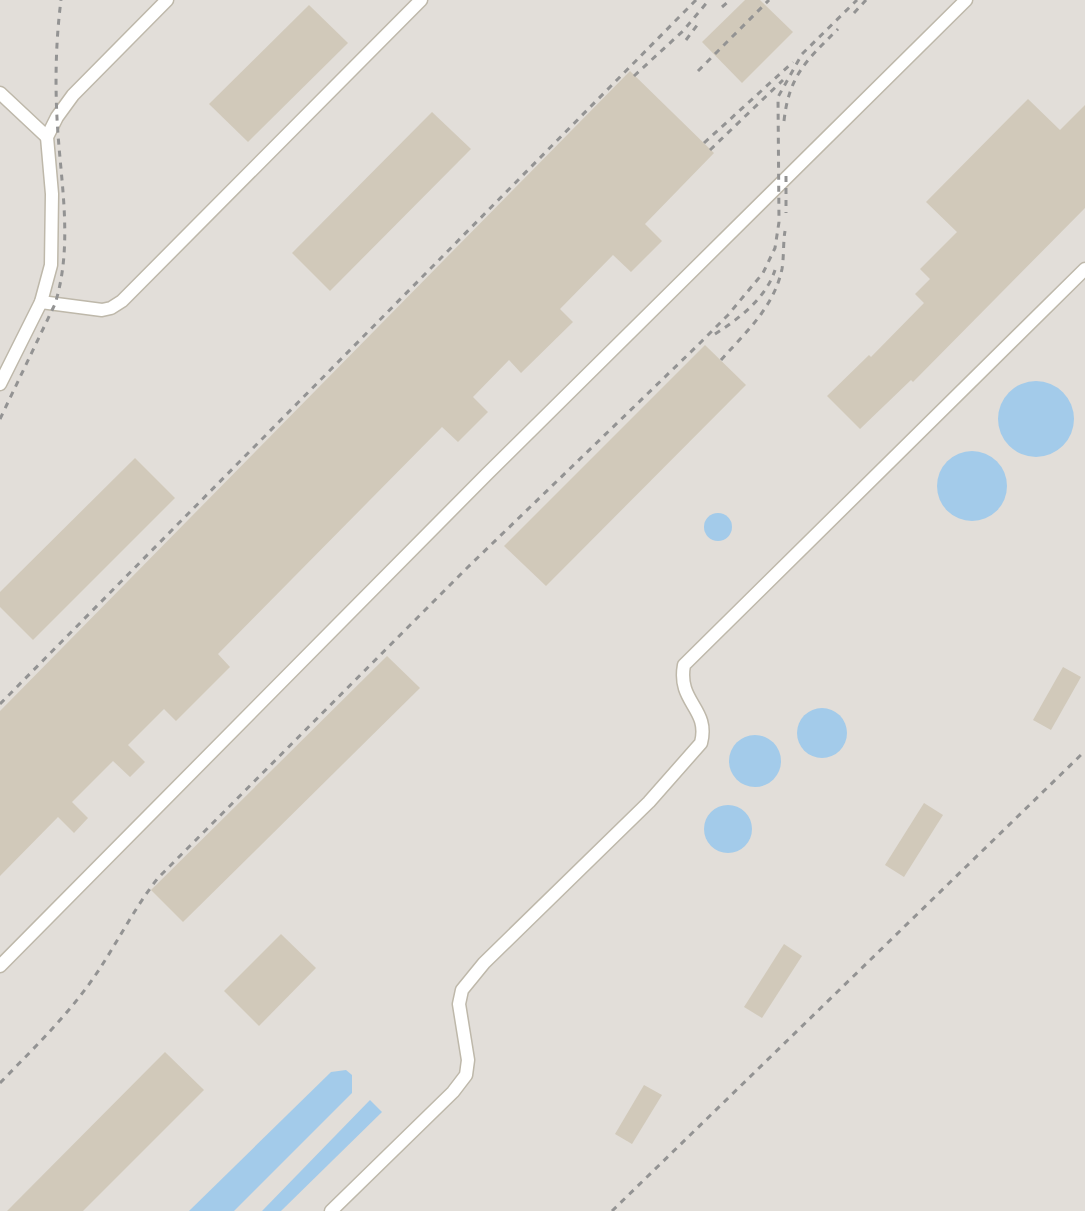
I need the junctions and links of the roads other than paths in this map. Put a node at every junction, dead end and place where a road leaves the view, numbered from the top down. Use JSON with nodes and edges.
{"nodes":[{"id":1,"x":167,"y":0,"type":"edge"},
{"id":2,"x":421,"y":0,"type":"edge"},
{"id":3,"x":966,"y":0,"type":"edge"},
{"id":4,"x":0,"y":93,"type":"edge"},
{"id":5,"x":47,"y":137,"type":"junction"},
{"id":6,"x":1085,"y":269,"type":"edge"},
{"id":7,"x":41,"y":302,"type":"junction"},
{"id":8,"x":0,"y":384,"type":"edge"},
{"id":9,"x":0,"y":966,"type":"edge"},
{"id":10,"x":331,"y":1211,"type":"edge"}],
"edges":[{"from":1,"to":5,"type":"lane"},
{"from":2,"to":7,"type":"lane"},
{"from":3,"to":9,"type":"lane"},
{"from":4,"to":5,"type":"lane"},
{"from":5,"to":7,"type":"lane"},
{"from":6,"to":10,"type":"lane"},
{"from":7,"to":8,"type":"lane"}]}
